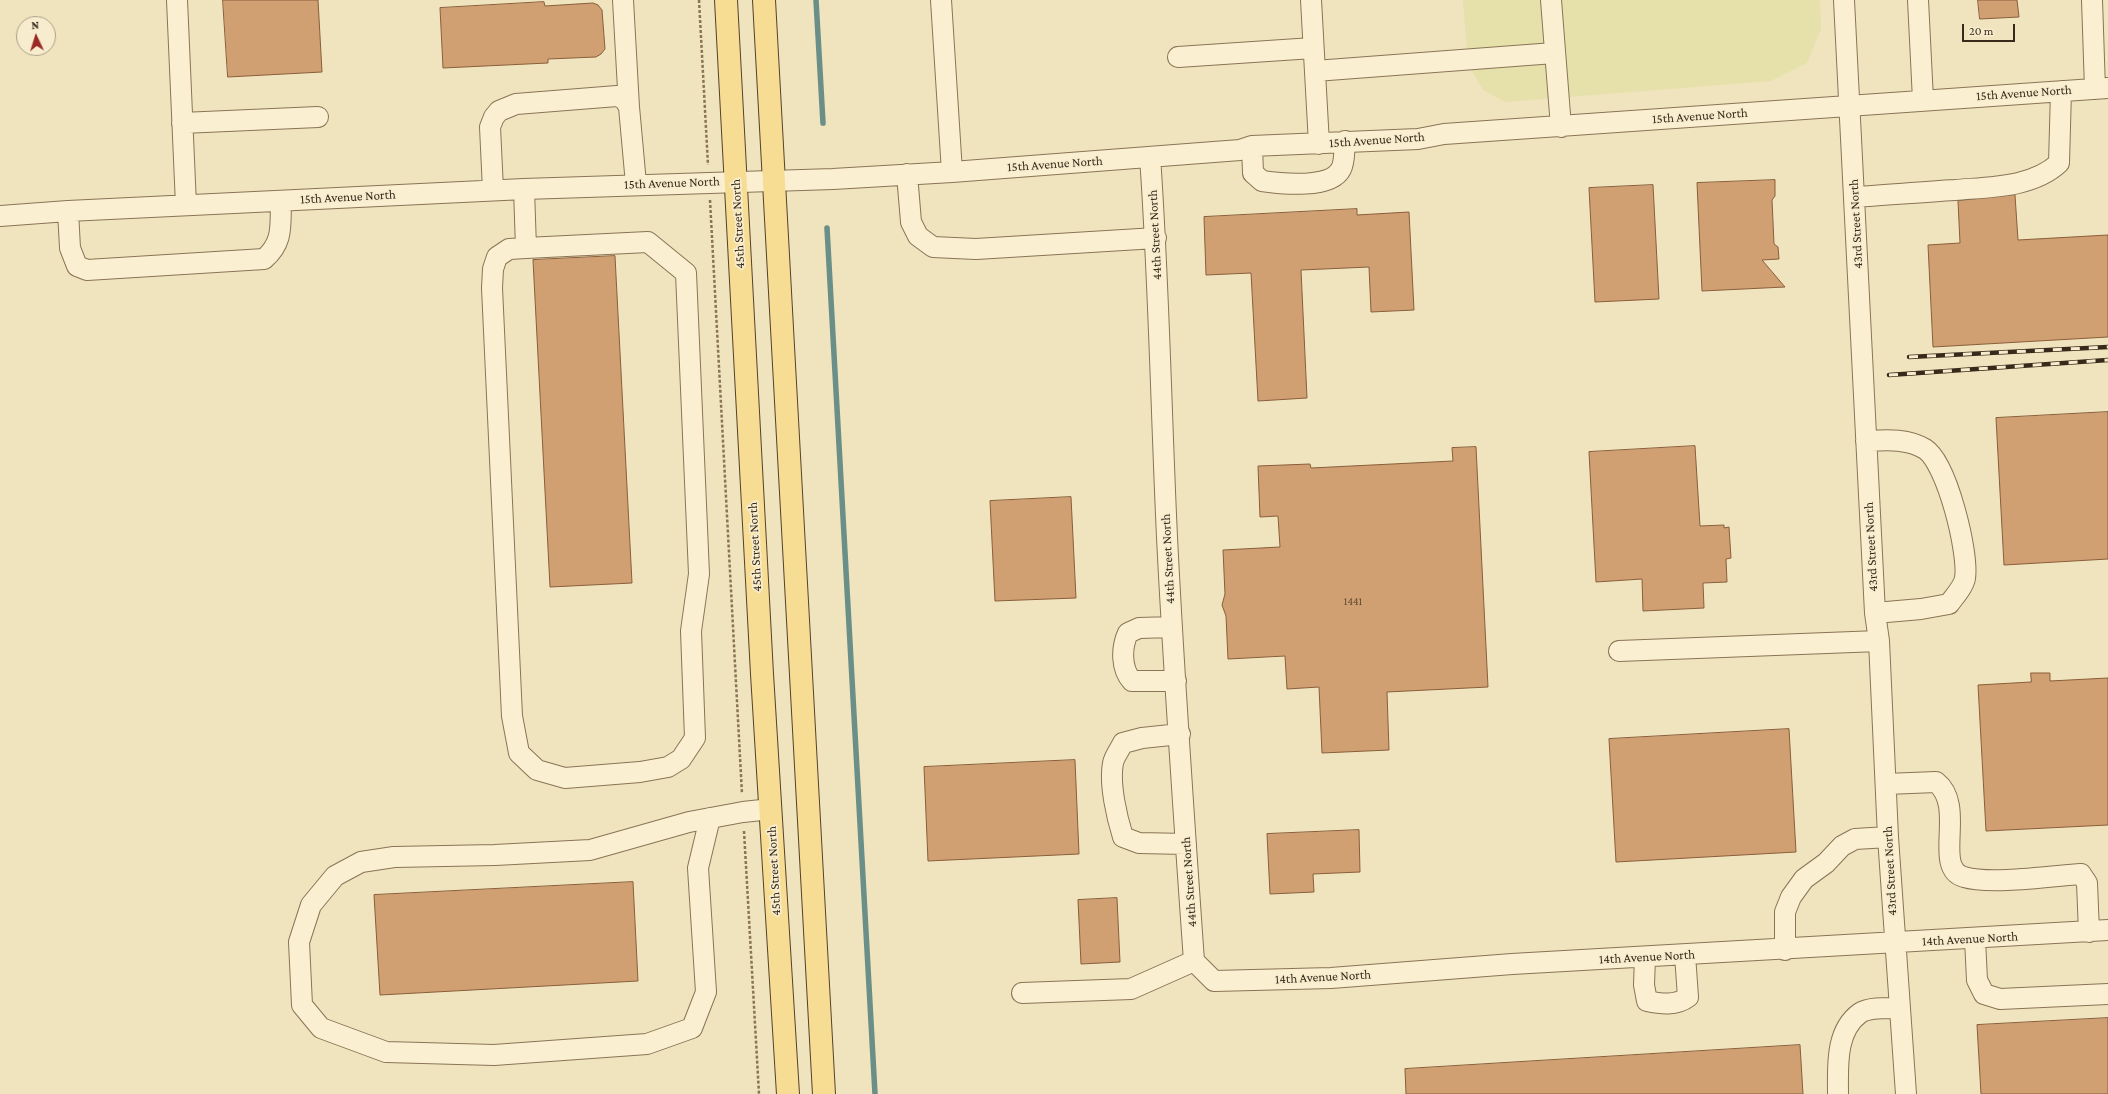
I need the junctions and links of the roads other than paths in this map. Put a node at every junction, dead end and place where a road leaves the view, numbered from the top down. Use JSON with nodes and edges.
{"nodes":[{"id":1,"x":177,"y":0,"type":"edge"},
{"id":2,"x":623,"y":0,"type":"edge"},
{"id":3,"x":726,"y":0,"type":"edge"},
{"id":4,"x":764,"y":0,"type":"edge"},
{"id":5,"x":941,"y":0,"type":"edge"},
{"id":6,"x":1311,"y":0,"type":"edge"},
{"id":7,"x":1551,"y":0,"type":"edge"},
{"id":8,"x":1844,"y":0,"type":"edge"},
{"id":9,"x":1918,"y":0,"type":"edge"},
{"id":10,"x":2092,"y":0,"type":"edge"},
{"id":11,"x":1313,"y":48,"type":"junction"},
{"id":12,"x":1554,"y":53,"type":"junction"},
{"id":13,"x":1178,"y":57,"type":"dead end"},
{"id":14,"x":1315,"y":71,"type":"junction"},
{"id":15,"x":2102,"y":88,"type":"edge"},
{"id":16,"x":2060,"y":91,"type":"junction"},
{"id":17,"x":1923,"y":100,"type":"junction"},
{"id":18,"x":1849,"y":105,"type":"junction"},
{"id":19,"x":629,"y":107,"type":"junction"},
{"id":20,"x":318,"y":117,"type":"dead end"},
{"id":21,"x":182,"y":123,"type":"junction"},
{"id":22,"x":1561,"y":127,"type":"junction"},
{"id":23,"x":1345,"y":141,"type":"junction"},
{"id":24,"x":1319,"y":144,"type":"junction"},
{"id":25,"x":1252,"y":146,"type":"junction"},
{"id":26,"x":1150,"y":157,"type":"junction"},
{"id":27,"x":952,"y":172,"type":"junction"},
{"id":28,"x":907,"y":174,"type":"junction"},
{"id":29,"x":735,"y":180,"type":"junction"},
{"id":30,"x":773,"y":180,"type":"junction"},
{"id":31,"x":636,"y":184,"type":"junction"},
{"id":32,"x":524,"y":189,"type":"junction"},
{"id":33,"x":493,"y":190,"type":"junction"},
{"id":34,"x":1855,"y":196,"type":"junction"},
{"id":35,"x":281,"y":201,"type":"junction"},
{"id":36,"x":186,"y":205,"type":"junction"},
{"id":37,"x":68,"y":211,"type":"junction"},
{"id":38,"x":0,"y":216,"type":"edge"},
{"id":39,"x":1156,"y":238,"type":"junction"},
{"id":40,"x":526,"y":248,"type":"junction"},
{"id":41,"x":1866,"y":441,"type":"junction"},
{"id":42,"x":1875,"y":613,"type":"junction"},
{"id":43,"x":1172,"y":627,"type":"junction"},
{"id":44,"x":1879,"y":642,"type":"junction"},
{"id":45,"x":1619,"y":651,"type":"dead end"},
{"id":46,"x":1176,"y":681,"type":"junction"},
{"id":47,"x":1180,"y":734,"type":"junction"},
{"id":48,"x":1886,"y":784,"type":"junction"},
{"id":49,"x":771,"y":809,"type":"junction"},
{"id":50,"x":710,"y":818,"type":"junction"},
{"id":51,"x":1888,"y":837,"type":"junction"},
{"id":52,"x":1186,"y":844,"type":"junction"},
{"id":53,"x":2099,"y":931,"type":"edge"},
{"id":54,"x":1975,"y":938,"type":"junction"},
{"id":55,"x":1895,"y":943,"type":"junction"},
{"id":56,"x":1785,"y":950,"type":"junction"},
{"id":57,"x":1686,"y":955,"type":"junction"},
{"id":58,"x":1645,"y":957,"type":"junction"},
{"id":59,"x":1194,"y":961,"type":"junction"},
{"id":60,"x":1022,"y":993,"type":"dead end"},
{"id":61,"x":2108,"y":994,"type":"edge"},
{"id":62,"x":1899,"y":1008,"type":"junction"},
{"id":63,"x":788,"y":1094,"type":"edge"},
{"id":64,"x":824,"y":1094,"type":"edge"},
{"id":65,"x":1838,"y":1094,"type":"edge"},
{"id":66,"x":1906,"y":1094,"type":"edge"}],
"edges":[{"from":1,"to":21,"type":"street"},
{"from":2,"to":19,"type":"street"},
{"from":3,"to":29,"type":"main road","name":"45th Street North"},
{"from":4,"to":30,"type":"main road"},
{"from":5,"to":27,"type":"street"},
{"from":6,"to":11,"type":"street"},
{"from":7,"to":12,"type":"street"},
{"from":8,"to":18,"type":"street","name":"43rd Street North"},
{"from":9,"to":17,"type":"street"},
{"from":10,"to":15,"type":"street"},
{"from":11,"to":13,"type":"street"},
{"from":11,"to":14,"type":"street"},
{"from":12,"to":14,"type":"street"},
{"from":12,"to":22,"type":"street"},
{"from":14,"to":24,"type":"street"},
{"from":15,"to":16,"type":"street","name":"15th Avenue North"},
{"from":16,"to":17,"type":"street","name":"15th Avenue North"},
{"from":16,"to":34,"type":"street"},
{"from":17,"to":18,"type":"street","name":"15th Avenue North"},
{"from":18,"to":22,"type":"street","name":"15th Avenue North"},
{"from":18,"to":34,"type":"street","name":"43rd Street North"},
{"from":19,"to":31,"type":"street"},
{"from":19,"to":33,"type":"street"},
{"from":20,"to":21,"type":"street"},
{"from":21,"to":36,"type":"street"},
{"from":22,"to":23,"type":"street","name":"15th Avenue North"},
{"from":23,"to":24,"type":"street","name":"15th Avenue North"},
{"from":23,"to":25,"type":"street"},
{"from":24,"to":25,"type":"street","name":"15th Avenue North"},
{"from":25,"to":26,"type":"street","name":"15th Avenue North"},
{"from":26,"to":27,"type":"street","name":"15th Avenue North"},
{"from":26,"to":39,"type":"street","name":"44th Street North"},
{"from":27,"to":28,"type":"street","name":"15th Avenue North"},
{"from":28,"to":30,"type":"street","name":"15th Avenue North"},
{"from":28,"to":39,"type":"street"},
{"from":29,"to":30,"type":"street","name":"15th Avenue North"},
{"from":29,"to":31,"type":"street","name":"15th Avenue North"},
{"from":29,"to":49,"type":"main road","name":"45th Street North"},
{"from":30,"to":64,"type":"main road"},
{"from":31,"to":32,"type":"street","name":"15th Avenue North"},
{"from":32,"to":33,"type":"street","name":"15th Avenue North"},
{"from":32,"to":40,"type":"street"},
{"from":33,"to":35,"type":"street","name":"15th Avenue North"},
{"from":34,"to":41,"type":"street","name":"43rd Street North"},
{"from":35,"to":36,"type":"street","name":"15th Avenue North"},
{"from":35,"to":37,"type":"street"},
{"from":36,"to":37,"type":"street","name":"15th Avenue North"},
{"from":37,"to":38,"type":"street","name":"15th Avenue North"},
{"from":39,"to":43,"type":"street","name":"44th Street North"},
{"from":40,"to":40,"type":"street"},
{"from":41,"to":42,"type":"street","name":"43rd Street North"},
{"from":41,"to":42,"type":"street"},
{"from":42,"to":44,"type":"street","name":"43rd Street North"},
{"from":43,"to":46,"type":"street","name":"44th Street North"},
{"from":43,"to":46,"type":"street"},
{"from":44,"to":45,"type":"street"},
{"from":44,"to":48,"type":"street","name":"43rd Street North"},
{"from":46,"to":47,"type":"street","name":"44th Street North"},
{"from":47,"to":52,"type":"street","name":"44th Street North"},
{"from":47,"to":52,"type":"street"},
{"from":48,"to":51,"type":"street","name":"43rd Street North"},
{"from":48,"to":53,"type":"street"},
{"from":49,"to":50,"type":"street"},
{"from":49,"to":63,"type":"main road","name":"45th Street North"},
{"from":50,"to":50,"type":"street"},
{"from":51,"to":55,"type":"street","name":"43rd Street North"},
{"from":51,"to":56,"type":"street"},
{"from":52,"to":59,"type":"street","name":"44th Street North"},
{"from":53,"to":54,"type":"street","name":"14th Avenue North"},
{"from":54,"to":55,"type":"street","name":"14th Avenue North"},
{"from":54,"to":61,"type":"street"},
{"from":55,"to":56,"type":"street","name":"14th Avenue North"},
{"from":55,"to":62,"type":"street","name":"43rd Street North"},
{"from":56,"to":57,"type":"street","name":"14th Avenue North"},
{"from":57,"to":58,"type":"street","name":"14th Avenue North"},
{"from":57,"to":58,"type":"street"},
{"from":58,"to":59,"type":"street","name":"14th Avenue North"},
{"from":59,"to":60,"type":"street"},
{"from":62,"to":65,"type":"street"},
{"from":62,"to":66,"type":"street","name":"43rd Street North"}]}
